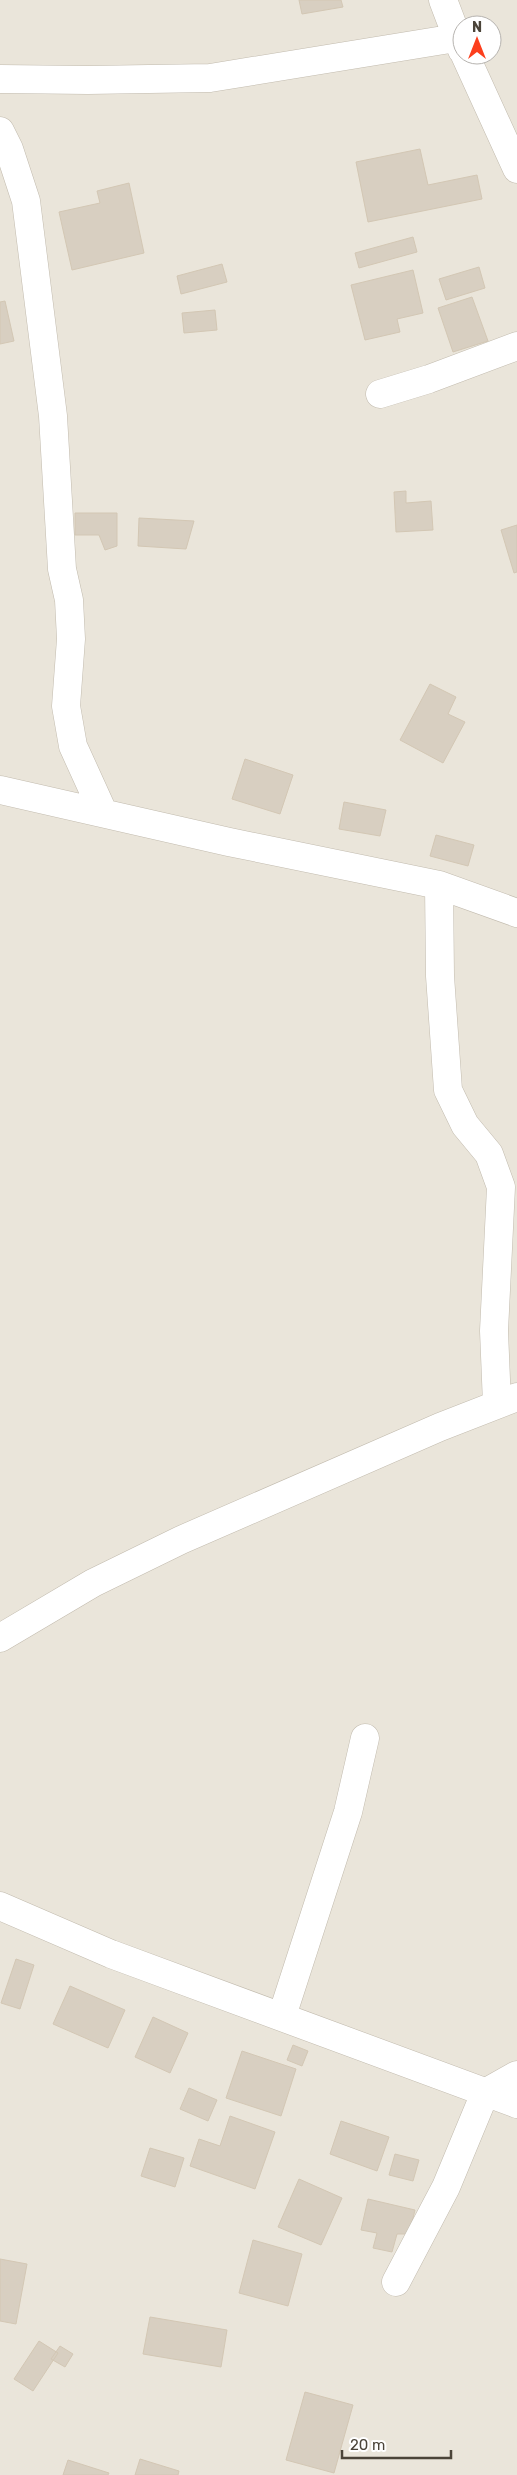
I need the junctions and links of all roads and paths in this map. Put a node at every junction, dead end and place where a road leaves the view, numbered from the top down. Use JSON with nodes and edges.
{"nodes":[{"id":1,"x":443,"y":0,"type":"edge"},
{"id":2,"x":452,"y":24,"type":"edge"},
{"id":3,"x":452,"y":49,"type":"edge"},
{"id":4,"x":469,"y":65,"type":"edge"},
{"id":5,"x":0,"y":78,"type":"edge"},
{"id":6,"x":0,"y":131,"type":"edge"},
{"id":7,"x":517,"y":169,"type":"edge"},
{"id":8,"x":517,"y":346,"type":"edge"},
{"id":9,"x":380,"y":394,"type":"dead end"},
{"id":10,"x":0,"y":790,"type":"edge"},
{"id":11,"x":104,"y":812,"type":"junction"},
{"id":12,"x":439,"y":885,"type":"junction"},
{"id":13,"x":517,"y":913,"type":"edge"},
{"id":14,"x":507,"y":1400,"type":"edge"},
{"id":15,"x":0,"y":1638,"type":"edge"},
{"id":16,"x":365,"y":1738,"type":"dead end"},
{"id":17,"x":0,"y":1906,"type":"edge"},
{"id":18,"x":282,"y":2016,"type":"junction"},
{"id":19,"x":517,"y":2075,"type":"edge"},
{"id":20,"x":485,"y":2093,"type":"junction"},
{"id":21,"x":517,"y":2104,"type":"edge"},
{"id":22,"x":396,"y":2282,"type":"dead end"}],
"edges":[{"from":1,"to":2,"type":"street"},
{"from":3,"to":5,"type":"street"},
{"from":4,"to":7,"type":"street"},
{"from":6,"to":11,"type":"street"},
{"from":8,"to":9,"type":"street"},
{"from":10,"to":11,"type":"street"},
{"from":11,"to":12,"type":"street"},
{"from":12,"to":13,"type":"street"},
{"from":12,"to":14,"type":"street"},
{"from":14,"to":15,"type":"street"},
{"from":16,"to":18,"type":"street"},
{"from":17,"to":18,"type":"street"},
{"from":18,"to":20,"type":"street"},
{"from":19,"to":20,"type":"street"},
{"from":20,"to":21,"type":"street"},
{"from":20,"to":22,"type":"street"}]}
